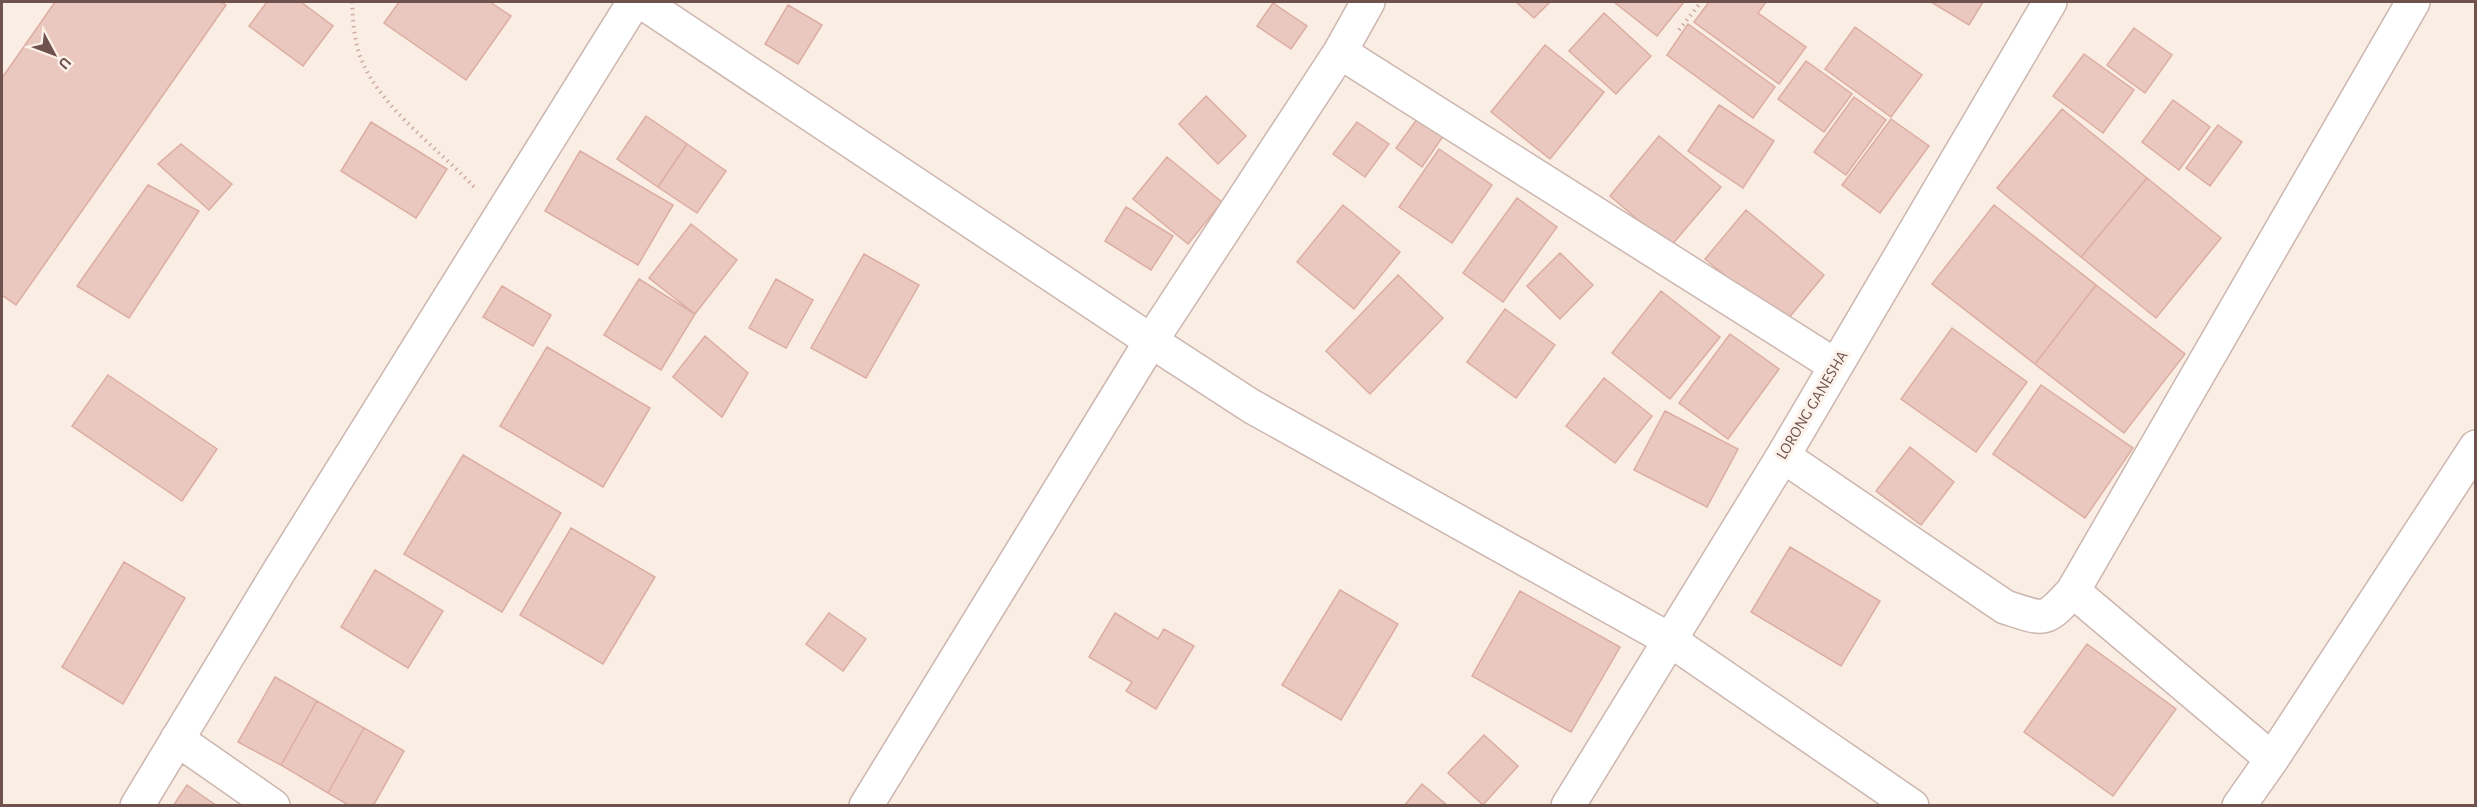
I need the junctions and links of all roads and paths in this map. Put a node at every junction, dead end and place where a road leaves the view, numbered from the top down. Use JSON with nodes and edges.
{"nodes":[{"id":1,"x":352,"y":2,"type":"edge"},
{"id":2,"x":634,"y":2,"type":"edge"},
{"id":3,"x":642,"y":2,"type":"edge"},
{"id":4,"x":1368,"y":2,"type":"edge"},
{"id":5,"x":1701,"y":2,"type":"edge"},
{"id":6,"x":2050,"y":2,"type":"edge"},
{"id":7,"x":2413,"y":2,"type":"edge"},
{"id":8,"x":1679,"y":30,"type":"dead end"},
{"id":9,"x":1340,"y":52,"type":"junction"},
{"id":10,"x":500,"y":215,"type":"junction"},
{"id":11,"x":1151,"y":341,"type":"junction"},
{"id":12,"x":1836,"y":366,"type":"junction"},
{"id":13,"x":2475,"y":447,"type":"edge"},
{"id":14,"x":1783,"y":456,"type":"junction"},
{"id":15,"x":2073,"y":591,"type":"junction"},
{"id":16,"x":1670,"y":640,"type":"junction"},
{"id":17,"x":177,"y":740,"type":"junction"},
{"id":18,"x":2272,"y":759,"type":"junction"},
{"id":19,"x":137,"y":806,"type":"edge"},
{"id":20,"x":273,"y":806,"type":"edge"},
{"id":21,"x":866,"y":806,"type":"edge"},
{"id":22,"x":1568,"y":806,"type":"edge"},
{"id":23,"x":1912,"y":806,"type":"edge"},
{"id":24,"x":2239,"y":806,"type":"edge"}],
"edges":[{"from":1,"to":10,"type":"path"},
{"from":2,"to":10,"type":"street"},
{"from":3,"to":11,"type":"street"},
{"from":4,"to":9,"type":"street"},
{"from":5,"to":8,"type":"path"},
{"from":6,"to":12,"type":"street","name":"LORONG GANESHA"},
{"from":7,"to":15,"type":"street"},
{"from":9,"to":11,"type":"street"},
{"from":9,"to":12,"type":"street"},
{"from":10,"to":17,"type":"street"},
{"from":11,"to":16,"type":"street"},
{"from":11,"to":21,"type":"street"},
{"from":12,"to":14,"type":"street","name":"LORONG GANESHA"},
{"from":13,"to":18,"type":"street"},
{"from":14,"to":15,"type":"street"},
{"from":14,"to":16,"type":"street","name":"LORONG GANESHA"},
{"from":15,"to":18,"type":"street"},
{"from":16,"to":22,"type":"street","name":"LORONG GANESHA"},
{"from":16,"to":23,"type":"street"},
{"from":17,"to":19,"type":"street"},
{"from":17,"to":20,"type":"street"},
{"from":18,"to":24,"type":"street"}]}
